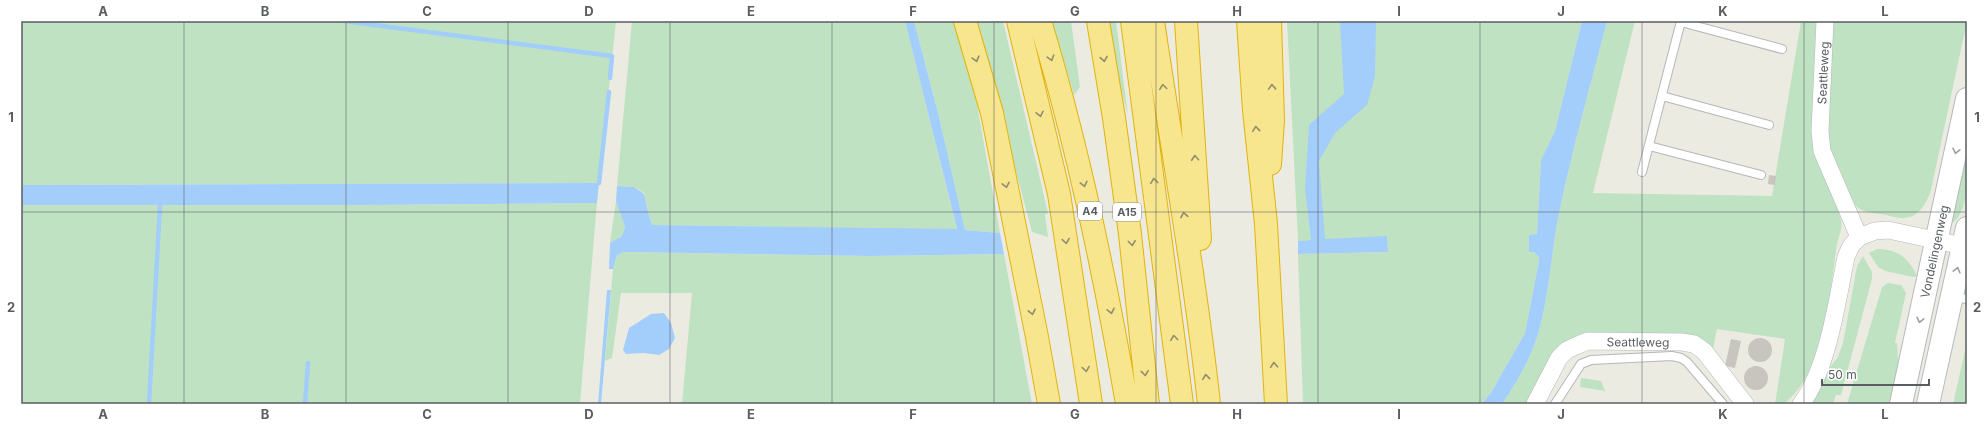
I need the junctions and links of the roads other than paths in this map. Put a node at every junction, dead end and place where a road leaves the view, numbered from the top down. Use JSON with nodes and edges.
{"nodes":[{"id":1,"x":966,"y":21,"type":"edge"},
{"id":2,"x":1018,"y":21,"type":"edge"},
{"id":3,"x":1040,"y":21,"type":"edge"},
{"id":4,"x":1098,"y":21,"type":"edge"},
{"id":5,"x":1132,"y":21,"type":"edge"},
{"id":6,"x":1153,"y":21,"type":"edge"},
{"id":7,"x":1186,"y":21,"type":"edge"},
{"id":8,"x":1248,"y":21,"type":"edge"},
{"id":9,"x":1270,"y":21,"type":"edge"},
{"id":10,"x":1825,"y":21,"type":"edge"},
{"id":11,"x":1681,"y":22,"type":"edge"},
{"id":12,"x":1782,"y":49,"type":"dead end"},
{"id":13,"x":1662,"y":96,"type":"junction"},
{"id":14,"x":1967,"y":99,"type":"edge"},
{"id":15,"x":1770,"y":124,"type":"dead end"},
{"id":16,"x":1649,"y":146,"type":"junction"},
{"id":17,"x":1642,"y":172,"type":"dead end"},
{"id":18,"x":1762,"y":175,"type":"dead end"},
{"id":19,"x":1859,"y":237,"type":"junction"},
{"id":20,"x":1965,"y":237,"type":"edge"},
{"id":21,"x":1267,"y":239,"type":"junction"},
{"id":22,"x":1936,"y":240,"type":"junction"},
{"id":23,"x":1959,"y":298,"type":"edge"},
{"id":24,"x":1203,"y":351,"type":"junction"},
{"id":25,"x":1049,"y":404,"type":"edge"},
{"id":26,"x":1091,"y":404,"type":"edge"},
{"id":27,"x":1128,"y":404,"type":"edge"},
{"id":28,"x":1148,"y":404,"type":"edge"},
{"id":29,"x":1182,"y":404,"type":"edge"},
{"id":30,"x":1209,"y":404,"type":"edge"},
{"id":31,"x":1276,"y":404,"type":"edge"},
{"id":32,"x":1535,"y":404,"type":"edge"},
{"id":33,"x":1555,"y":404,"type":"edge"},
{"id":34,"x":1723,"y":404,"type":"edge"},
{"id":35,"x":1745,"y":404,"type":"edge"},
{"id":36,"x":1801,"y":404,"type":"edge"},
{"id":37,"x":1901,"y":404,"type":"edge"},
{"id":38,"x":1928,"y":404,"type":"edge"}],
"edges":[{"from":1,"to":25,"type":"highway","one_way":true},
{"from":2,"to":26,"type":"highway","number":"A4","one_way":true},
{"from":3,"to":27,"type":"highway","number":"A4","one_way":true},
{"from":4,"to":28,"type":"highway","number":"A15","one_way":true},
{"from":29,"to":5,"type":"highway","number":"A15","one_way":true},
{"from":24,"to":6,"type":"highway","one_way":true},
{"from":24,"to":7,"type":"highway","one_way":true},
{"from":21,"to":8,"type":"highway","one_way":true},
{"from":21,"to":9,"type":"highway","one_way":true},
{"from":10,"to":19,"type":"street","name":"Seattleweg"},
{"from":11,"to":12,"type":"lane"},
{"from":11,"to":13,"type":"lane"},
{"from":13,"to":15,"type":"lane"},
{"from":13,"to":16,"type":"lane"},
{"from":14,"to":22,"type":"main road","name":"Vondelingenweg","one_way":true},
{"from":16,"to":17,"type":"lane"},
{"from":16,"to":18,"type":"lane"},
{"from":19,"to":22,"type":"street"},
{"from":19,"to":36,"type":"street"},
{"from":20,"to":22,"type":"street"},
{"from":23,"to":20,"type":"main road","one_way":true},
{"from":31,"to":21,"type":"highway","one_way":true},
{"from":22,"to":37,"type":"main road","name":"Vondelingenweg","one_way":true},
{"from":23,"to":38,"type":"main road"},
{"from":30,"to":24,"type":"highway","one_way":true},
{"from":32,"to":35,"type":"street","name":"Seattleweg"},
{"from":33,"to":34,"type":"lane"}]}
